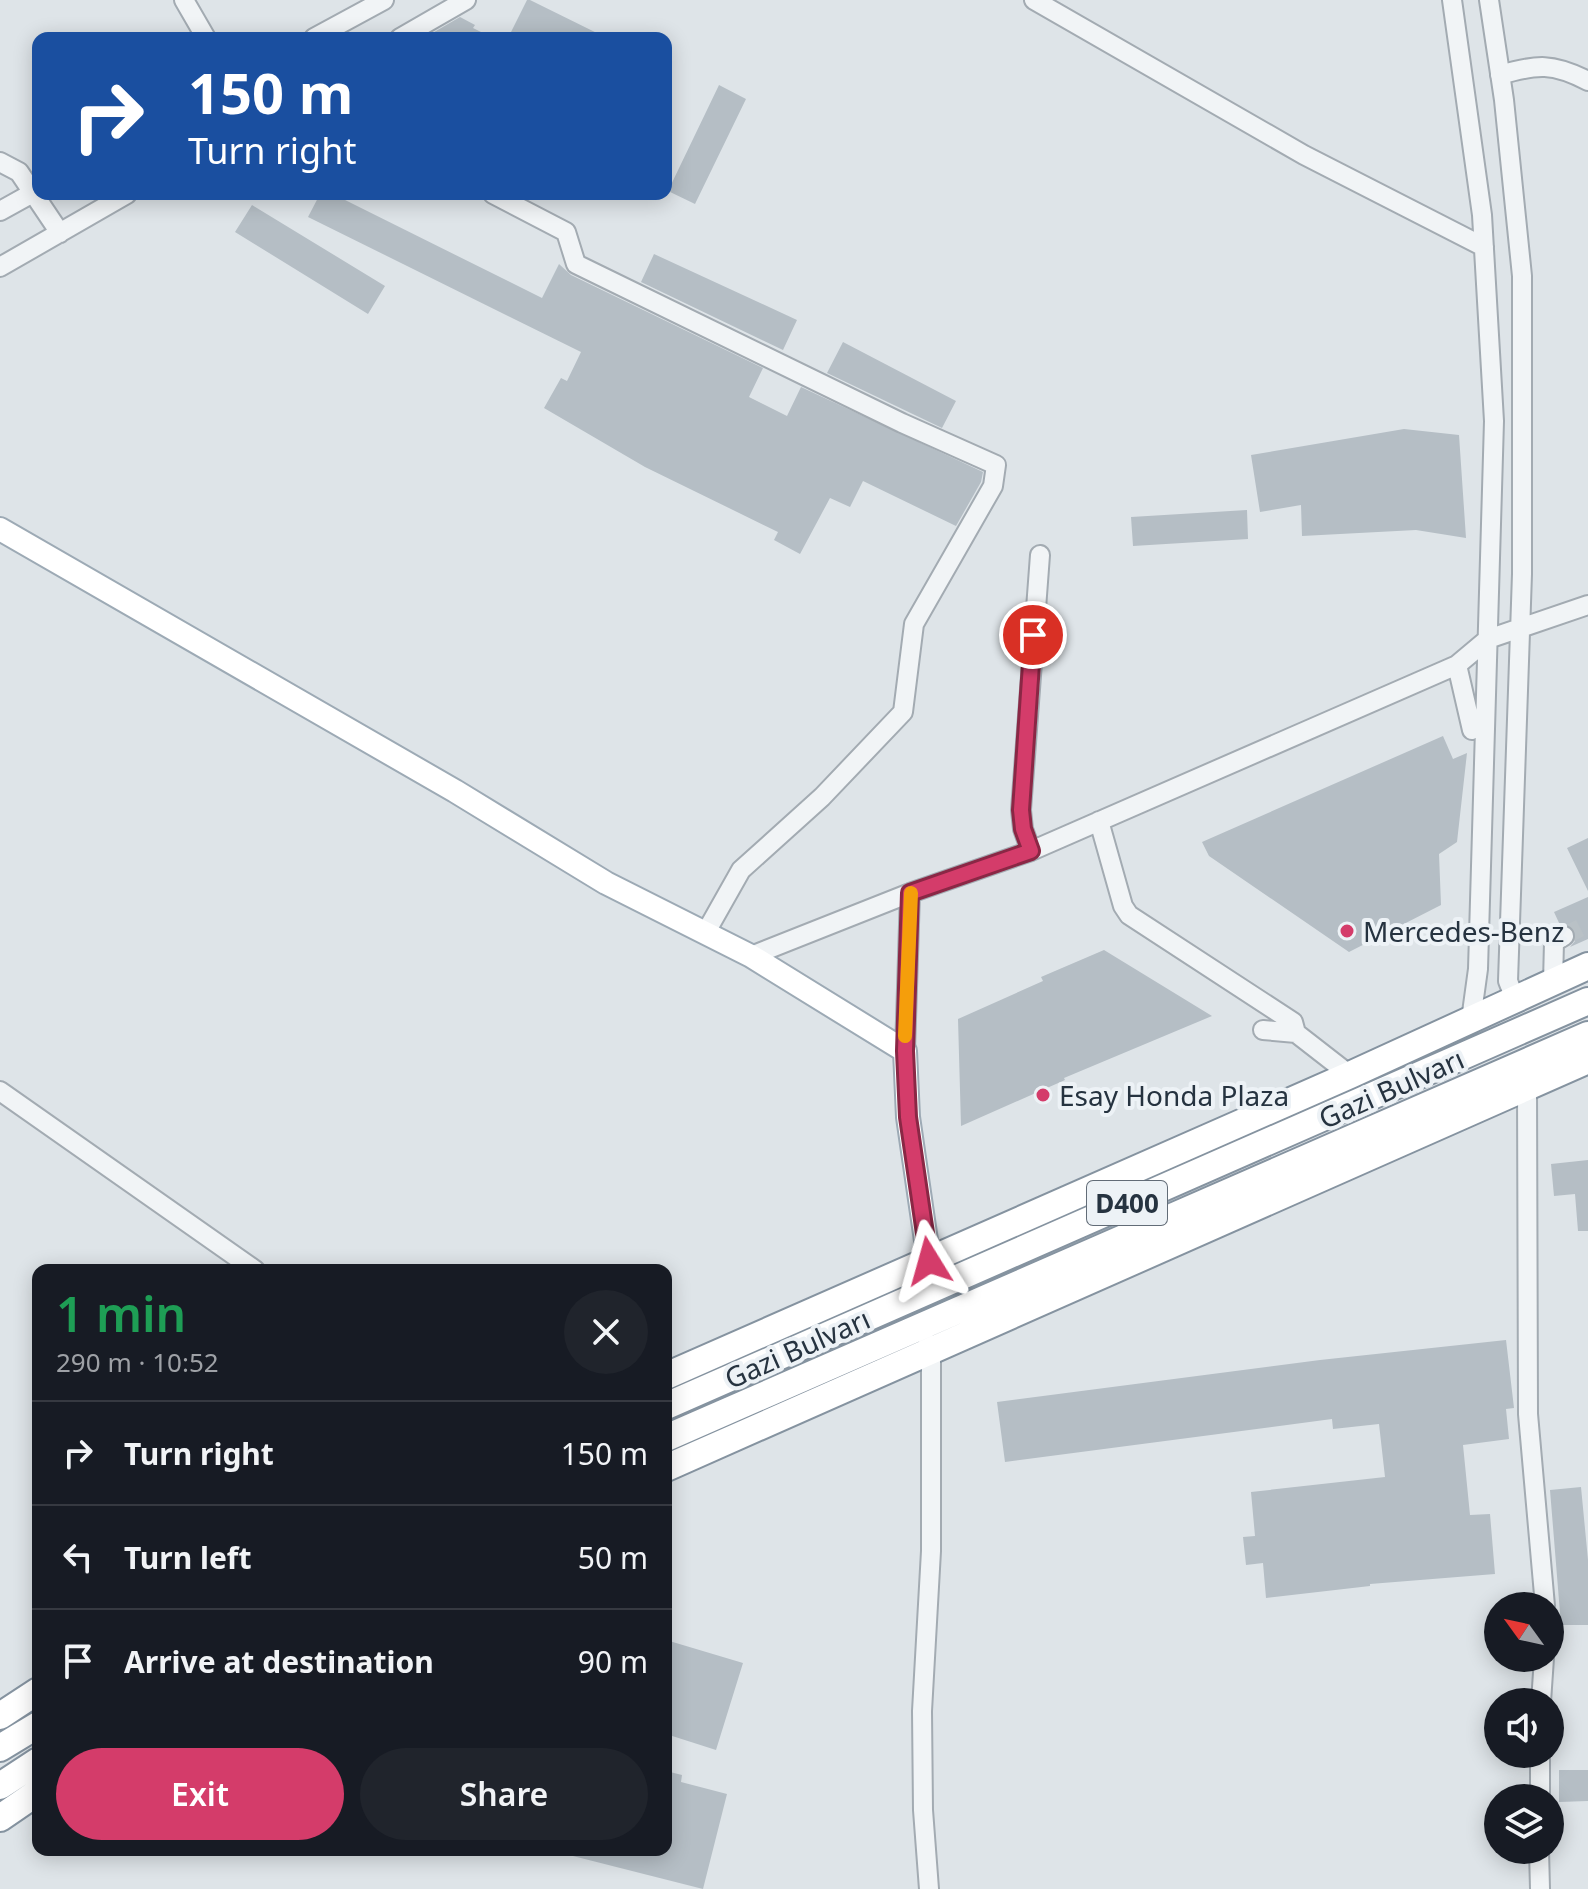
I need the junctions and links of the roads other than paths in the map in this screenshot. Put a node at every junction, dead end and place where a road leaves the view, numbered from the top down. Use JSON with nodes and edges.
{"nodes":[{"id":1,"x":184,"y":0,"type":"edge"},
{"id":2,"x":384,"y":0,"type":"edge"},
{"id":3,"x":466,"y":0,"type":"edge"},
{"id":4,"x":1034,"y":0,"type":"edge"},
{"id":5,"x":1452,"y":0,"type":"edge"},
{"id":6,"x":1489,"y":0,"type":"edge"},
{"id":7,"x":203,"y":32,"type":"edge"},
{"id":8,"x":325,"y":32,"type":"edge"},
{"id":9,"x":410,"y":32,"type":"edge"},
{"id":10,"x":1500,"y":75,"type":"junction"},
{"id":11,"x":1588,"y":81,"type":"edge"},
{"id":12,"x":0,"y":162,"type":"edge"},
{"id":13,"x":32,"y":187,"type":"edge"},
{"id":14,"x":32,"y":193,"type":"edge"},
{"id":15,"x":41,"y":200,"type":"edge"},
{"id":16,"x":117,"y":200,"type":"edge"},
{"id":17,"x":505,"y":200,"type":"edge"},
{"id":18,"x":0,"y":211,"type":"edge"},
{"id":19,"x":60,"y":233,"type":"junction"},
{"id":20,"x":1484,"y":247,"type":"junction"},
{"id":21,"x":0,"y":267,"type":"edge"},
{"id":22,"x":0,"y":529,"type":"edge"},
{"id":23,"x":1040,"y":555,"type":"dead end"},
{"id":24,"x":1588,"y":605,"type":"edge"},
{"id":25,"x":1520,"y":626,"type":"junction"},
{"id":26,"x":1488,"y":639,"type":"junction"},
{"id":27,"x":1457,"y":665,"type":"junction"},
{"id":28,"x":1472,"y":730,"type":"dead end"},
{"id":29,"x":1099,"y":821,"type":"junction"},
{"id":30,"x":1031,"y":851,"type":"junction"},
{"id":31,"x":910,"y":893,"type":"junction"},
{"id":32,"x":706,"y":932,"type":"junction"},
{"id":33,"x":1564,"y":936,"type":"dead end"},
{"id":34,"x":751,"y":956,"type":"junction"},
{"id":35,"x":1588,"y":966,"type":"edge"},
{"id":36,"x":1553,"y":982,"type":"junction"},
{"id":37,"x":1515,"y":999,"type":"junction"},
{"id":38,"x":1588,"y":1001,"type":"edge"},
{"id":39,"x":1471,"y":1020,"type":"junction"},
{"id":40,"x":1263,"y":1030,"type":"dead end"},
{"id":41,"x":1296,"y":1033,"type":"junction"},
{"id":42,"x":1588,"y":1035,"type":"edge"},
{"id":43,"x":905,"y":1051,"type":"junction"},
{"id":44,"x":1588,"y":1060,"type":"edge"},
{"id":45,"x":1350,"y":1075,"type":"junction"},
{"id":46,"x":1527,"y":1087,"type":"junction"},
{"id":47,"x":0,"y":1091,"type":"edge"},
{"id":48,"x":929,"y":1261,"type":"junction"},
{"id":49,"x":246,"y":1264,"type":"edge"},
{"id":50,"x":921,"y":1326,"type":"junction"},
{"id":51,"x":931,"y":1352,"type":"junction"},
{"id":52,"x":672,"y":1373,"type":"edge"},
{"id":53,"x":672,"y":1403,"type":"edge"},
{"id":54,"x":672,"y":1435,"type":"edge"},
{"id":55,"x":672,"y":1465,"type":"edge"},
{"id":56,"x":1544,"y":1592,"type":"edge"},
{"id":57,"x":32,"y":1695,"type":"edge"},
{"id":58,"x":0,"y":1716,"type":"edge"},
{"id":59,"x":32,"y":1729,"type":"edge"},
{"id":60,"x":0,"y":1748,"type":"edge"},
{"id":61,"x":32,"y":1765,"type":"edge"},
{"id":62,"x":0,"y":1786,"type":"edge"},
{"id":63,"x":32,"y":1796,"type":"edge"},
{"id":64,"x":0,"y":1818,"type":"edge"},
{"id":65,"x":1539,"y":1864,"type":"edge"},
{"id":66,"x":929,"y":1889,"type":"edge"},
{"id":67,"x":1540,"y":1889,"type":"edge"}],
"edges":[{"from":1,"to":7,"type":"street"},
{"from":2,"to":8,"type":"street"},
{"from":3,"to":9,"type":"street"},
{"from":4,"to":20,"type":"street"},
{"from":5,"to":20,"type":"street"},
{"from":6,"to":10,"type":"street"},
{"from":10,"to":11,"type":"street"},
{"from":10,"to":25,"type":"street"},
{"from":12,"to":13,"type":"street"},
{"from":14,"to":18,"type":"street"},
{"from":15,"to":19,"type":"street"},
{"from":16,"to":19,"type":"street"},
{"from":17,"to":32,"type":"street"},
{"from":19,"to":21,"type":"street"},
{"from":20,"to":26,"type":"street"},
{"from":22,"to":32,"type":"main road"},
{"from":23,"to":30,"type":"street"},
{"from":24,"to":25,"type":"street"},
{"from":25,"to":26,"type":"street"},
{"from":25,"to":37,"type":"street"},
{"from":26,"to":27,"type":"street"},
{"from":26,"to":39,"type":"street"},
{"from":27,"to":28,"type":"street"},
{"from":27,"to":29,"type":"street"},
{"from":29,"to":30,"type":"street"},
{"from":29,"to":41,"type":"street"},
{"from":30,"to":31,"type":"street"},
{"from":31,"to":34,"type":"street"},
{"from":31,"to":43,"type":"street"},
{"from":32,"to":34,"type":"main road"},
{"from":33,"to":36,"type":"street"},
{"from":34,"to":43,"type":"main road"},
{"from":35,"to":36,"type":"highway"},
{"from":36,"to":37,"type":"highway"},
{"from":37,"to":39,"type":"highway"},
{"from":38,"to":53,"type":"highway","name":"Gazi Bulvarı","number":"D400"},
{"from":39,"to":45,"type":"highway"},
{"from":40,"to":41,"type":"street"},
{"from":41,"to":45,"type":"street"},
{"from":42,"to":50,"type":"highway","name":"Gazi Bulvarı","number":"D400"},
{"from":43,"to":48,"type":"main road"},
{"from":44,"to":46,"type":"highway"},
{"from":45,"to":48,"type":"highway"},
{"from":46,"to":51,"type":"highway"},
{"from":46,"to":56,"type":"street"},
{"from":47,"to":49,"type":"street"},
{"from":48,"to":52,"type":"highway"},
{"from":50,"to":51,"type":"street"},
{"from":50,"to":54,"type":"highway","name":"Gazi Bulvarı","number":"D400"},
{"from":51,"to":55,"type":"highway"},
{"from":51,"to":66,"type":"street"},
{"from":57,"to":58,"type":"highway"},
{"from":59,"to":60,"type":"highway"},
{"from":61,"to":62,"type":"highway"},
{"from":63,"to":64,"type":"highway"},
{"from":65,"to":67,"type":"street"}]}
